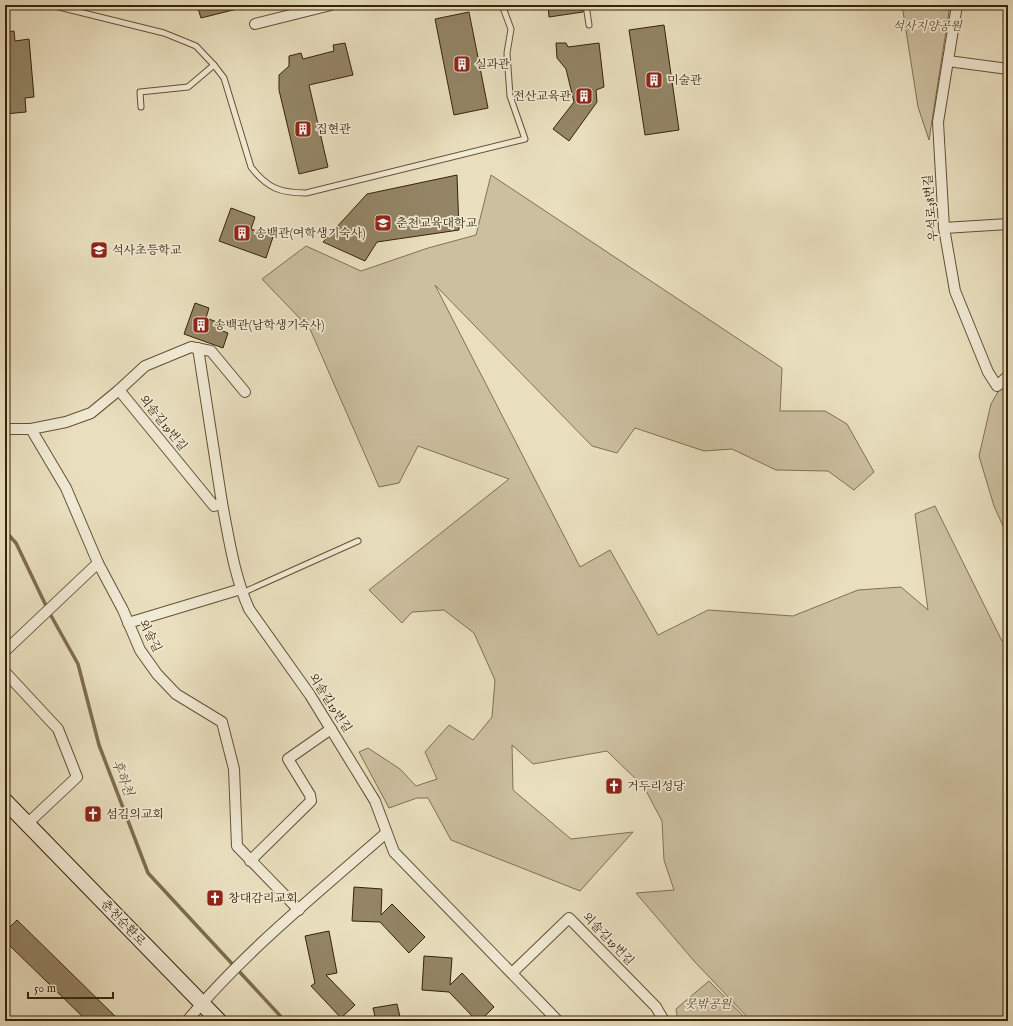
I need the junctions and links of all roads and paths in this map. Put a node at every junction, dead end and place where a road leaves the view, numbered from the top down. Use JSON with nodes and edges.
{"nodes":[{"id":1,"x":51,"y":5,"type":"edge"},
{"id":2,"x":79,"y":5,"type":"edge"},
{"id":3,"x":331,"y":5,"type":"edge"},
{"id":4,"x":502,"y":5,"type":"edge"},
{"id":5,"x":586,"y":5,"type":"edge"},
{"id":6,"x":956,"y":5,"type":"edge"},
{"id":7,"x":78,"y":12,"type":"junction"},
{"id":8,"x":255,"y":24,"type":"dead end"},
{"id":9,"x":589,"y":24,"type":"dead end"},
{"id":10,"x":948,"y":61,"type":"junction"},
{"id":11,"x":214,"y":65,"type":"junction"},
{"id":12,"x":1008,"y":70,"type":"edge"},
{"id":13,"x":141,"y":107,"type":"dead end"},
{"id":14,"x":1008,"y":224,"type":"edge"},
{"id":15,"x":944,"y":228,"type":"junction"},
{"id":16,"x":198,"y":348,"type":"junction"},
{"id":17,"x":1008,"y":376,"type":"edge"},
{"id":18,"x":119,"y":390,"type":"junction"},
{"id":19,"x":245,"y":392,"type":"dead end"},
{"id":20,"x":5,"y":429,"type":"edge"},
{"id":21,"x":31,"y":429,"type":"junction"},
{"id":22,"x":222,"y":503,"type":"junction"},
{"id":23,"x":358,"y":541,"type":"dead end"},
{"id":24,"x":98,"y":563,"type":"junction"},
{"id":25,"x":241,"y":591,"type":"junction"},
{"id":26,"x":128,"y":623,"type":"junction"},
{"id":27,"x":5,"y":651,"type":"edge"},
{"id":28,"x":5,"y":672,"type":"edge"},
{"id":29,"x":331,"y":729,"type":"junction"},
{"id":30,"x":5,"y":801,"type":"edge"},
{"id":31,"x":27,"y":824,"type":"junction"},
{"id":32,"x":386,"y":833,"type":"junction"},
{"id":33,"x":250,"y":861,"type":"junction"},
{"id":34,"x":299,"y":910,"type":"junction"},
{"id":35,"x":512,"y":973,"type":"junction"},
{"id":36,"x":202,"y":1003,"type":"junction"},
{"id":37,"x":187,"y":1021,"type":"edge"},
{"id":38,"x":219,"y":1021,"type":"edge"},
{"id":39,"x":558,"y":1021,"type":"edge"},
{"id":40,"x":664,"y":1021,"type":"edge"}],
"edges":[{"from":1,"to":7,"type":"lane"},
{"from":2,"to":7,"type":"lane"},
{"from":3,"to":8,"type":"street"},
{"from":4,"to":11,"type":"lane"},
{"from":5,"to":9,"type":"lane"},
{"from":6,"to":10,"type":"street","name":"우석로38번길"},
{"from":7,"to":11,"type":"lane"},
{"from":10,"to":12,"type":"street"},
{"from":10,"to":15,"type":"street","name":"우석로38번길"},
{"from":11,"to":13,"type":"lane"},
{"from":14,"to":15,"type":"street"},
{"from":15,"to":17,"type":"street","name":"우석로38번길"},
{"from":16,"to":18,"type":"street"},
{"from":16,"to":19,"type":"street"},
{"from":16,"to":22,"type":"street"},
{"from":18,"to":21,"type":"street"},
{"from":18,"to":22,"type":"street","name":"외솔길19번길"},
{"from":20,"to":21,"type":"street"},
{"from":21,"to":24,"type":"street","name":"외솔길"},
{"from":22,"to":25,"type":"street","name":"외솔길19번길"},
{"from":23,"to":25,"type":"lane"},
{"from":24,"to":26,"type":"street","name":"외솔길"},
{"from":24,"to":27,"type":"street"},
{"from":25,"to":26,"type":"street"},
{"from":25,"to":29,"type":"street","name":"외솔길19번길"},
{"from":26,"to":33,"type":"street","name":"외솔길"},
{"from":28,"to":31,"type":"street"},
{"from":29,"to":32,"type":"street","name":"외솔길19번길"},
{"from":29,"to":33,"type":"street"},
{"from":30,"to":31,"type":"street","name":"춘천순환로"},
{"from":31,"to":36,"type":"street","name":"춘천순환로"},
{"from":32,"to":34,"type":"street"},
{"from":32,"to":35,"type":"street","name":"외솔길19번길"},
{"from":33,"to":34,"type":"street","name":"외솔길"},
{"from":34,"to":36,"type":"street"},
{"from":35,"to":39,"type":"street","name":"외솔길19번길"},
{"from":35,"to":40,"type":"street","name":"외솔길19번길"},
{"from":36,"to":37,"type":"street"},
{"from":36,"to":38,"type":"street","name":"춘천순환로"}]}
